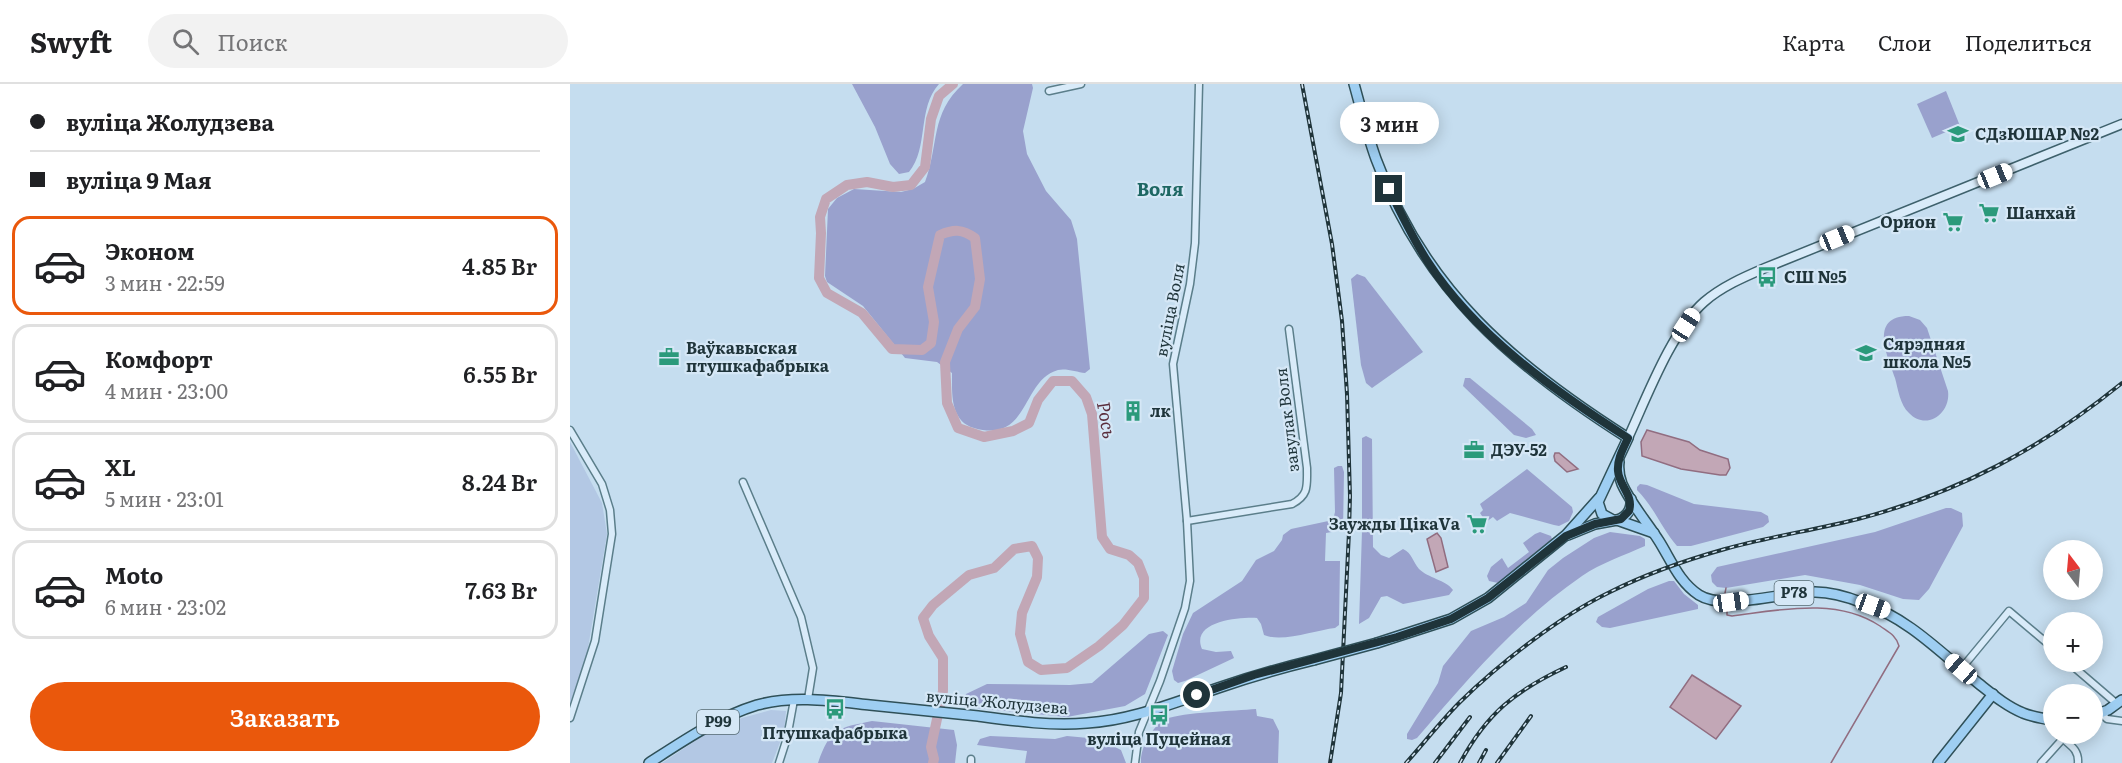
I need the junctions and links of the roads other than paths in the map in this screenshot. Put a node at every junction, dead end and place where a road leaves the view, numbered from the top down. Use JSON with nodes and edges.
{"nodes":[{"id":1,"x":1081,"y":84,"type":"edge"},
{"id":2,"x":1199,"y":84,"type":"edge"},
{"id":3,"x":1354,"y":84,"type":"edge"},
{"id":4,"x":1049,"y":91,"type":"dead end"},
{"id":5,"x":2122,"y":124,"type":"edge"},
{"id":6,"x":1290,"y":328,"type":"dead end"},
{"id":7,"x":570,"y":430,"type":"edge"},
{"id":8,"x":1628,"y":438,"type":"junction"},
{"id":9,"x":1619,"y":459,"type":"junction"},
{"id":10,"x":743,"y":482,"type":"dead end"},
{"id":11,"x":1628,"y":495,"type":"junction"},
{"id":12,"x":1599,"y":496,"type":"junction"},
{"id":13,"x":1615,"y":520,"type":"junction"},
{"id":14,"x":1187,"y":521,"type":"junction"},
{"id":15,"x":1654,"y":533,"type":"junction"},
{"id":16,"x":1566,"y":536,"type":"junction"},
{"id":17,"x":2043,"y":640,"type":"edge"},
{"id":18,"x":1961,"y":669,"type":"junction"},
{"id":19,"x":2080,"y":672,"type":"edge"},
{"id":20,"x":1993,"y":694,"type":"junction"},
{"id":21,"x":808,"y":699,"type":"junction"},
{"id":22,"x":794,"y":700,"type":"junction"},
{"id":23,"x":2119,"y":702,"type":"edge"},
{"id":24,"x":2103,"y":711,"type":"edge"},
{"id":25,"x":1146,"y":712,"type":"junction"},
{"id":26,"x":2103,"y":717,"type":"edge"},
{"id":27,"x":570,"y":718,"type":"edge"},
{"id":28,"x":2043,"y":718,"type":"edge"},
{"id":29,"x":2122,"y":721,"type":"edge"},
{"id":30,"x":2056,"y":744,"type":"edge"},
{"id":31,"x":2070,"y":744,"type":"edge"},
{"id":32,"x":649,"y":763,"type":"edge"},
{"id":33,"x":779,"y":763,"type":"edge"},
{"id":34,"x":1135,"y":763,"type":"edge"},
{"id":35,"x":1938,"y":763,"type":"edge"},
{"id":36,"x":2041,"y":763,"type":"edge"},
{"id":37,"x":2078,"y":763,"type":"edge"}],
"edges":[{"from":1,"to":4,"type":"street"},
{"from":2,"to":14,"type":"street","name":"вуліца Воля"},
{"from":3,"to":8,"type":"main road"},
{"from":5,"to":8,"type":"main road"},
{"from":6,"to":14,"type":"street","name":"завулак Воля"},
{"from":7,"to":27,"type":"street"},
{"from":8,"to":9,"type":"main road"},
{"from":9,"to":11,"type":"main road","number":"Р78"},
{"from":9,"to":12,"type":"main road"},
{"from":10,"to":21,"type":"street"},
{"from":11,"to":12,"type":"main road"},
{"from":11,"to":13,"type":"main road"},
{"from":11,"to":15,"type":"main road","number":"Р78"},
{"from":12,"to":13,"type":"main road"},
{"from":12,"to":16,"type":"main road","number":"Р99"},
{"from":13,"to":15,"type":"main road"},
{"from":13,"to":16,"type":"main road","number":"Р99"},
{"from":14,"to":25,"type":"street","name":"вуліца Воля"},
{"from":15,"to":18,"type":"main road","number":"Р78"},
{"from":16,"to":25,"type":"main road","name":"вуліца Жолудзева","number":"Р99","bridge":true},
{"from":17,"to":18,"type":"street"},
{"from":18,"to":20,"type":"main road","number":"Р78"},
{"from":19,"to":23,"type":"street"},
{"from":20,"to":28,"type":"main road"},
{"from":20,"to":35,"type":"main road"},
{"from":21,"to":22,"type":"main road","name":"вуліца Жолудзева","number":"Р99"},
{"from":21,"to":25,"type":"main road","name":"вуліца Жолудзева","number":"Р99"},
{"from":22,"to":32,"type":"main road","name":"вуліца Жолудзева","number":"Р99"},
{"from":22,"to":33,"type":"street"},
{"from":23,"to":24,"type":"main road"},
{"from":25,"to":34,"type":"street","name":"вуліца Воля"},
{"from":26,"to":29,"type":"street"},
{"from":30,"to":36,"type":"street"},
{"from":31,"to":37,"type":"street"}]}
